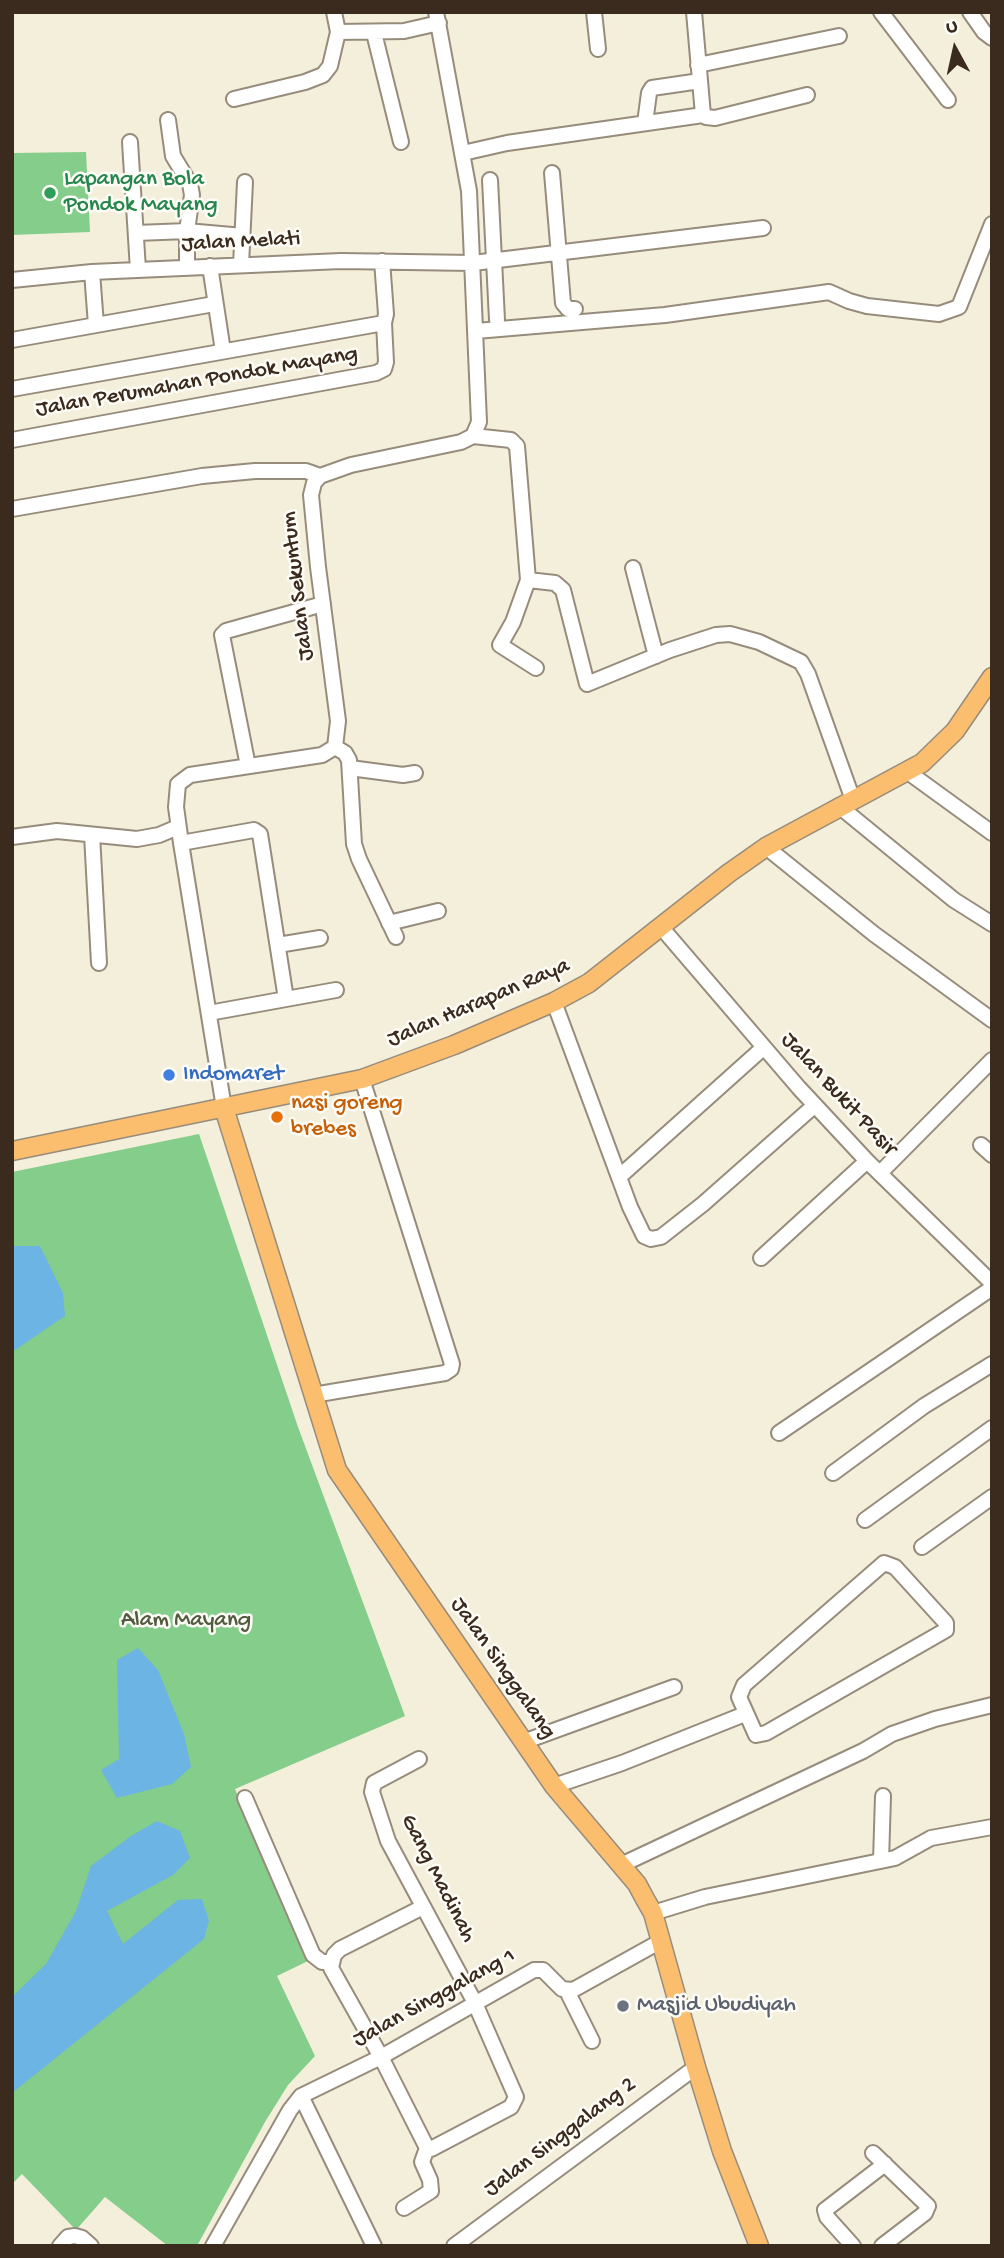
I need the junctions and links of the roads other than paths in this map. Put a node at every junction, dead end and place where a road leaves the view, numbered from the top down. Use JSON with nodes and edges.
{"nodes":[{"id":1,"x":334,"y":12,"type":"edge"},
{"id":2,"x":594,"y":12,"type":"edge"},
{"id":3,"x":694,"y":12,"type":"edge"},
{"id":4,"x":881,"y":12,"type":"edge"},
{"id":5,"x":970,"y":12,"type":"edge"},
{"id":6,"x":437,"y":18,"type":"edge"},
{"id":7,"x":338,"y":32,"type":"junction"},
{"id":8,"x":374,"y":33,"type":"junction"},
{"id":9,"x":839,"y":36,"type":"dead end"},
{"id":10,"x":992,"y":38,"type":"edge"},
{"id":11,"x":598,"y":49,"type":"dead end"},
{"id":12,"x":698,"y":65,"type":"junction"},
{"id":13,"x":700,"y":81,"type":"junction"},
{"id":14,"x":807,"y":95,"type":"dead end"},
{"id":15,"x":234,"y":99,"type":"dead end"},
{"id":16,"x":948,"y":100,"type":"dead end"},
{"id":17,"x":703,"y":115,"type":"junction"},
{"id":18,"x":168,"y":120,"type":"dead end"},
{"id":19,"x":645,"y":123,"type":"junction"},
{"id":20,"x":130,"y":142,"type":"dead end"},
{"id":21,"x":401,"y":142,"type":"dead end"},
{"id":22,"x":463,"y":153,"type":"junction"},
{"id":23,"x":552,"y":173,"type":"dead end"},
{"id":24,"x":490,"y":180,"type":"dead end"},
{"id":25,"x":245,"y":182,"type":"dead end"},
{"id":26,"x":992,"y":224,"type":"edge"},
{"id":27,"x":763,"y":228,"type":"dead end"},
{"id":28,"x":187,"y":231,"type":"junction"},
{"id":29,"x":136,"y":233,"type":"junction"},
{"id":30,"x":243,"y":236,"type":"junction"},
{"id":31,"x":560,"y":253,"type":"junction"},
{"id":32,"x":382,"y":261,"type":"junction"},
{"id":33,"x":495,"y":261,"type":"junction"},
{"id":34,"x":473,"y":263,"type":"junction"},
{"id":35,"x":241,"y":265,"type":"junction"},
{"id":36,"x":210,"y":266,"type":"junction"},
{"id":37,"x":187,"y":268,"type":"junction"},
{"id":38,"x":138,"y":270,"type":"junction"},
{"id":39,"x":92,"y":272,"type":"junction"},
{"id":40,"x":12,"y":280,"type":"edge"},
{"id":41,"x":214,"y":304,"type":"junction"},
{"id":42,"x":575,"y":309,"type":"dead end"},
{"id":43,"x":497,"y":320,"type":"dead end"},
{"id":44,"x":384,"y":323,"type":"junction"},
{"id":45,"x":96,"y":325,"type":"junction"},
{"id":46,"x":476,"y":331,"type":"junction"},
{"id":47,"x":12,"y":340,"type":"edge"},
{"id":48,"x":223,"y":351,"type":"junction"},
{"id":49,"x":12,"y":389,"type":"edge"},
{"id":50,"x":473,"y":436,"type":"junction"},
{"id":51,"x":12,"y":440,"type":"edge"},
{"id":52,"x":320,"y":476,"type":"junction"},
{"id":53,"x":12,"y":509,"type":"edge"},
{"id":54,"x":633,"y":568,"type":"dead end"},
{"id":55,"x":528,"y":580,"type":"junction"},
{"id":56,"x":323,"y":604,"type":"junction"},
{"id":57,"x":656,"y":656,"type":"junction"},
{"id":58,"x":536,"y":668,"type":"dead end"},
{"id":59,"x":992,"y":677,"type":"edge"},
{"id":60,"x":335,"y":747,"type":"junction"},
{"id":61,"x":248,"y":766,"type":"junction"},
{"id":62,"x":350,"y":768,"type":"junction"},
{"id":63,"x":908,"y":772,"type":"junction"},
{"id":64,"x":415,"y":773,"type":"dead end"},
{"id":65,"x":846,"y":803,"type":"junction"},
{"id":66,"x":178,"y":827,"type":"junction"},
{"id":67,"x":992,"y":833,"type":"edge"},
{"id":68,"x":92,"y":835,"type":"junction"},
{"id":69,"x":12,"y":837,"type":"edge"},
{"id":70,"x":181,"y":843,"type":"junction"},
{"id":71,"x":766,"y":847,"type":"junction"},
{"id":72,"x":438,"y":911,"type":"dead end"},
{"id":73,"x":389,"y":923,"type":"junction"},
{"id":74,"x":992,"y":924,"type":"edge"},
{"id":75,"x":661,"y":927,"type":"junction"},
{"id":76,"x":396,"y":937,"type":"dead end"},
{"id":77,"x":320,"y":938,"type":"dead end"},
{"id":78,"x":278,"y":945,"type":"junction"},
{"id":79,"x":99,"y":963,"type":"dead end"},
{"id":80,"x":336,"y":990,"type":"dead end"},
{"id":81,"x":286,"y":999,"type":"junction"},
{"id":82,"x":554,"y":1002,"type":"junction"},
{"id":83,"x":209,"y":1013,"type":"junction"},
{"id":84,"x":992,"y":1020,"type":"edge"},
{"id":85,"x":763,"y":1048,"type":"junction"},
{"id":86,"x":992,"y":1060,"type":"edge"},
{"id":87,"x":362,"y":1079,"type":"junction"},
{"id":88,"x":814,"y":1105,"type":"junction"},
{"id":89,"x":225,"y":1108,"type":"junction"},
{"id":90,"x":12,"y":1151,"type":"edge"},
{"id":91,"x":867,"y":1161,"type":"junction"},
{"id":92,"x":880,"y":1173,"type":"junction"},
{"id":93,"x":620,"y":1177,"type":"junction"},
{"id":94,"x":761,"y":1258,"type":"dead end"},
{"id":95,"x":992,"y":1286,"type":"edge"},
{"id":96,"x":992,"y":1364,"type":"edge"},
{"id":97,"x":313,"y":1395,"type":"junction"},
{"id":98,"x":992,"y":1428,"type":"edge"},
{"id":99,"x":779,"y":1433,"type":"dead end"},
{"id":100,"x":833,"y":1473,"type":"dead end"},
{"id":101,"x":992,"y":1497,"type":"edge"},
{"id":102,"x":865,"y":1520,"type":"dead end"},
{"id":103,"x":922,"y":1547,"type":"dead end"},
{"id":104,"x":674,"y":1687,"type":"dead end"},
{"id":105,"x":992,"y":1705,"type":"edge"},
{"id":106,"x":745,"y":1714,"type":"junction"},
{"id":107,"x":523,"y":1742,"type":"junction"},
{"id":108,"x":419,"y":1759,"type":"dead end"},
{"id":109,"x":554,"y":1786,"type":"junction"},
{"id":110,"x":883,"y":1796,"type":"dead end"},
{"id":111,"x":245,"y":1798,"type":"dead end"},
{"id":112,"x":992,"y":1828,"type":"edge"},
{"id":113,"x":881,"y":1861,"type":"junction"},
{"id":114,"x":621,"y":1865,"type":"junction"},
{"id":115,"x":423,"y":1907,"type":"junction"},
{"id":116,"x":653,"y":1913,"type":"junction"},
{"id":117,"x":661,"y":1941,"type":"junction"},
{"id":118,"x":331,"y":1962,"type":"junction"},
{"id":119,"x":567,"y":1991,"type":"junction"},
{"id":120,"x":474,"y":2001,"type":"junction"},
{"id":121,"x":592,"y":2041,"type":"dead end"},
{"id":122,"x":381,"y":2057,"type":"junction"},
{"id":123,"x":696,"y":2067,"type":"junction"},
{"id":124,"x":301,"y":2096,"type":"junction"},
{"id":125,"x":427,"y":2148,"type":"junction"},
{"id":126,"x":873,"y":2152,"type":"dead end"},
{"id":127,"x":885,"y":2164,"type":"junction"},
{"id":128,"x":404,"y":2208,"type":"dead end"},
{"id":129,"x":60,"y":2246,"type":"edge"},
{"id":130,"x":91,"y":2246,"type":"edge"},
{"id":131,"x":213,"y":2246,"type":"edge"},
{"id":132,"x":374,"y":2246,"type":"edge"},
{"id":133,"x":454,"y":2246,"type":"edge"},
{"id":134,"x":759,"y":2246,"type":"edge"},
{"id":135,"x":853,"y":2246,"type":"edge"},
{"id":136,"x":882,"y":2246,"type":"edge"}],
"edges":[{"from":1,"to":7,"type":"street"},
{"from":2,"to":11,"type":"street"},
{"from":3,"to":12,"type":"street"},
{"from":4,"to":16,"type":"street"},
{"from":5,"to":10,"type":"street"},
{"from":6,"to":8,"type":"street"},
{"from":6,"to":22,"type":"street"},
{"from":7,"to":8,"type":"street"},
{"from":7,"to":15,"type":"street"},
{"from":8,"to":21,"type":"street"},
{"from":9,"to":12,"type":"street"},
{"from":12,"to":13,"type":"street"},
{"from":13,"to":17,"type":"street"},
{"from":13,"to":19,"type":"street"},
{"from":14,"to":17,"type":"street"},
{"from":17,"to":19,"type":"street"},
{"from":18,"to":28,"type":"street"},
{"from":19,"to":22,"type":"street"},
{"from":20,"to":29,"type":"street"},
{"from":22,"to":34,"type":"street"},
{"from":23,"to":31,"type":"street"},
{"from":24,"to":33,"type":"street"},
{"from":25,"to":30,"type":"street"},
{"from":26,"to":46,"type":"street"},
{"from":27,"to":31,"type":"street","name":"Jalan Melati"},
{"from":28,"to":29,"type":"street"},
{"from":28,"to":30,"type":"street"},
{"from":28,"to":37,"type":"street"},
{"from":29,"to":38,"type":"street"},
{"from":30,"to":35,"type":"street"},
{"from":31,"to":33,"type":"street","name":"Jalan Melati"},
{"from":31,"to":42,"type":"street"},
{"from":32,"to":34,"type":"street","name":"Jalan Melati"},
{"from":32,"to":35,"type":"street","name":"Jalan Melati"},
{"from":32,"to":44,"type":"street","name":"Jalan Perumahan Pondok Mayang"},
{"from":33,"to":34,"type":"street","name":"Jalan Melati"},
{"from":33,"to":43,"type":"street"},
{"from":34,"to":46,"type":"street"},
{"from":35,"to":36,"type":"street","name":"Jalan Melati"},
{"from":36,"to":37,"type":"street","name":"Jalan Melati"},
{"from":36,"to":41,"type":"street","name":"Jalan Perumahan Pondok Mayang"},
{"from":37,"to":38,"type":"street","name":"Jalan Melati"},
{"from":38,"to":39,"type":"street","name":"Jalan Melati"},
{"from":39,"to":40,"type":"street","name":"Jalan Melati"},
{"from":39,"to":45,"type":"street"},
{"from":41,"to":45,"type":"street"},
{"from":41,"to":48,"type":"street","name":"Jalan Perumahan Pondok Mayang"},
{"from":44,"to":48,"type":"street","name":"Jalan Perumahan Pondok Mayang"},
{"from":44,"to":51,"type":"street","name":"Jalan Perumahan Pondok Mayang"},
{"from":45,"to":47,"type":"street"},
{"from":46,"to":50,"type":"street"},
{"from":48,"to":49,"type":"street","name":"Jalan Perumahan Pondok Mayang"},
{"from":50,"to":52,"type":"street"},
{"from":50,"to":55,"type":"street"},
{"from":52,"to":53,"type":"street"},
{"from":52,"to":56,"type":"street","name":"Jalan Sekuntum"},
{"from":54,"to":57,"type":"street"},
{"from":55,"to":57,"type":"street"},
{"from":55,"to":58,"type":"street"},
{"from":56,"to":60,"type":"street","name":"Jalan Sekuntum"},
{"from":56,"to":61,"type":"street"},
{"from":57,"to":65,"type":"street"},
{"from":59,"to":63,"type":"main road","name":"Jalan Harapan Raya"},
{"from":60,"to":61,"type":"street"},
{"from":60,"to":62,"type":"street"},
{"from":61,"to":66,"type":"street"},
{"from":62,"to":64,"type":"street"},
{"from":62,"to":73,"type":"street"},
{"from":63,"to":65,"type":"main road","name":"Jalan Harapan Raya"},
{"from":63,"to":67,"type":"street"},
{"from":65,"to":71,"type":"main road","name":"Jalan Harapan Raya"},
{"from":65,"to":74,"type":"street"},
{"from":66,"to":68,"type":"street"},
{"from":66,"to":70,"type":"street"},
{"from":68,"to":69,"type":"street"},
{"from":68,"to":79,"type":"street"},
{"from":70,"to":78,"type":"street"},
{"from":70,"to":83,"type":"street"},
{"from":71,"to":75,"type":"main road","name":"Jalan Harapan Raya"},
{"from":71,"to":84,"type":"street"},
{"from":72,"to":73,"type":"street"},
{"from":73,"to":76,"type":"street"},
{"from":75,"to":82,"type":"main road","name":"Jalan Harapan Raya"},
{"from":75,"to":85,"type":"street","name":"Jalan Bukit Pasir"},
{"from":77,"to":78,"type":"street"},
{"from":78,"to":81,"type":"street"},
{"from":80,"to":81,"type":"street"},
{"from":81,"to":83,"type":"street"},
{"from":82,"to":87,"type":"main road","name":"Jalan Harapan Raya"},
{"from":82,"to":93,"type":"street"},
{"from":83,"to":89,"type":"street"},
{"from":85,"to":88,"type":"street","name":"Jalan Bukit Pasir"},
{"from":85,"to":93,"type":"street"},
{"from":86,"to":92,"type":"street"},
{"from":87,"to":89,"type":"main road","name":"Jalan Harapan Raya"},
{"from":87,"to":97,"type":"street"},
{"from":88,"to":91,"type":"street","name":"Jalan Bukit Pasir"},
{"from":88,"to":93,"type":"street"},
{"from":89,"to":90,"type":"main road","name":"Jalan Harapan Raya"},
{"from":89,"to":97,"type":"main road","name":"Jalan Singgalang"},
{"from":91,"to":92,"type":"street","name":"Jalan Bukit Pasir"},
{"from":91,"to":94,"type":"street"},
{"from":92,"to":95,"type":"street","name":"Jalan Bukit Pasir"},
{"from":95,"to":99,"type":"street"},
{"from":96,"to":100,"type":"street"},
{"from":97,"to":107,"type":"main road","name":"Jalan Singgalang"},
{"from":98,"to":102,"type":"street"},
{"from":101,"to":103,"type":"street"},
{"from":104,"to":107,"type":"street"},
{"from":105,"to":114,"type":"street"},
{"from":106,"to":106,"type":"street"},
{"from":106,"to":109,"type":"street"},
{"from":107,"to":109,"type":"main road","name":"Jalan Singgalang"},
{"from":108,"to":115,"type":"street","name":"Gang Madinah"},
{"from":109,"to":114,"type":"main road","name":"Jalan Singgalang"},
{"from":110,"to":113,"type":"street"},
{"from":111,"to":118,"type":"street"},
{"from":112,"to":113,"type":"street"},
{"from":113,"to":116,"type":"street"},
{"from":114,"to":116,"type":"main road","name":"Jalan Singgalang"},
{"from":115,"to":118,"type":"street"},
{"from":115,"to":120,"type":"street","name":"Gang Madinah"},
{"from":116,"to":117,"type":"main road","name":"Jalan Singgalang"},
{"from":117,"to":119,"type":"street"},
{"from":117,"to":123,"type":"main road","name":"Jalan Singgalang"},
{"from":118,"to":122,"type":"street"},
{"from":119,"to":120,"type":"street","name":"Jalan Singgalang 1"},
{"from":119,"to":121,"type":"street"},
{"from":120,"to":122,"type":"street","name":"Jalan Singgalang 1"},
{"from":120,"to":125,"type":"street","name":"Gang Madinah"},
{"from":122,"to":124,"type":"street","name":"Jalan Singgalang 1"},
{"from":122,"to":125,"type":"street"},
{"from":123,"to":133,"type":"street","name":"Jalan Singgalang 2"},
{"from":123,"to":134,"type":"main road","name":"Jalan Singgalang"},
{"from":124,"to":131,"type":"street"},
{"from":124,"to":132,"type":"street"},
{"from":125,"to":128,"type":"street"},
{"from":126,"to":127,"type":"street"},
{"from":127,"to":135,"type":"street"},
{"from":127,"to":136,"type":"street"},
{"from":129,"to":130,"type":"street"}]}
